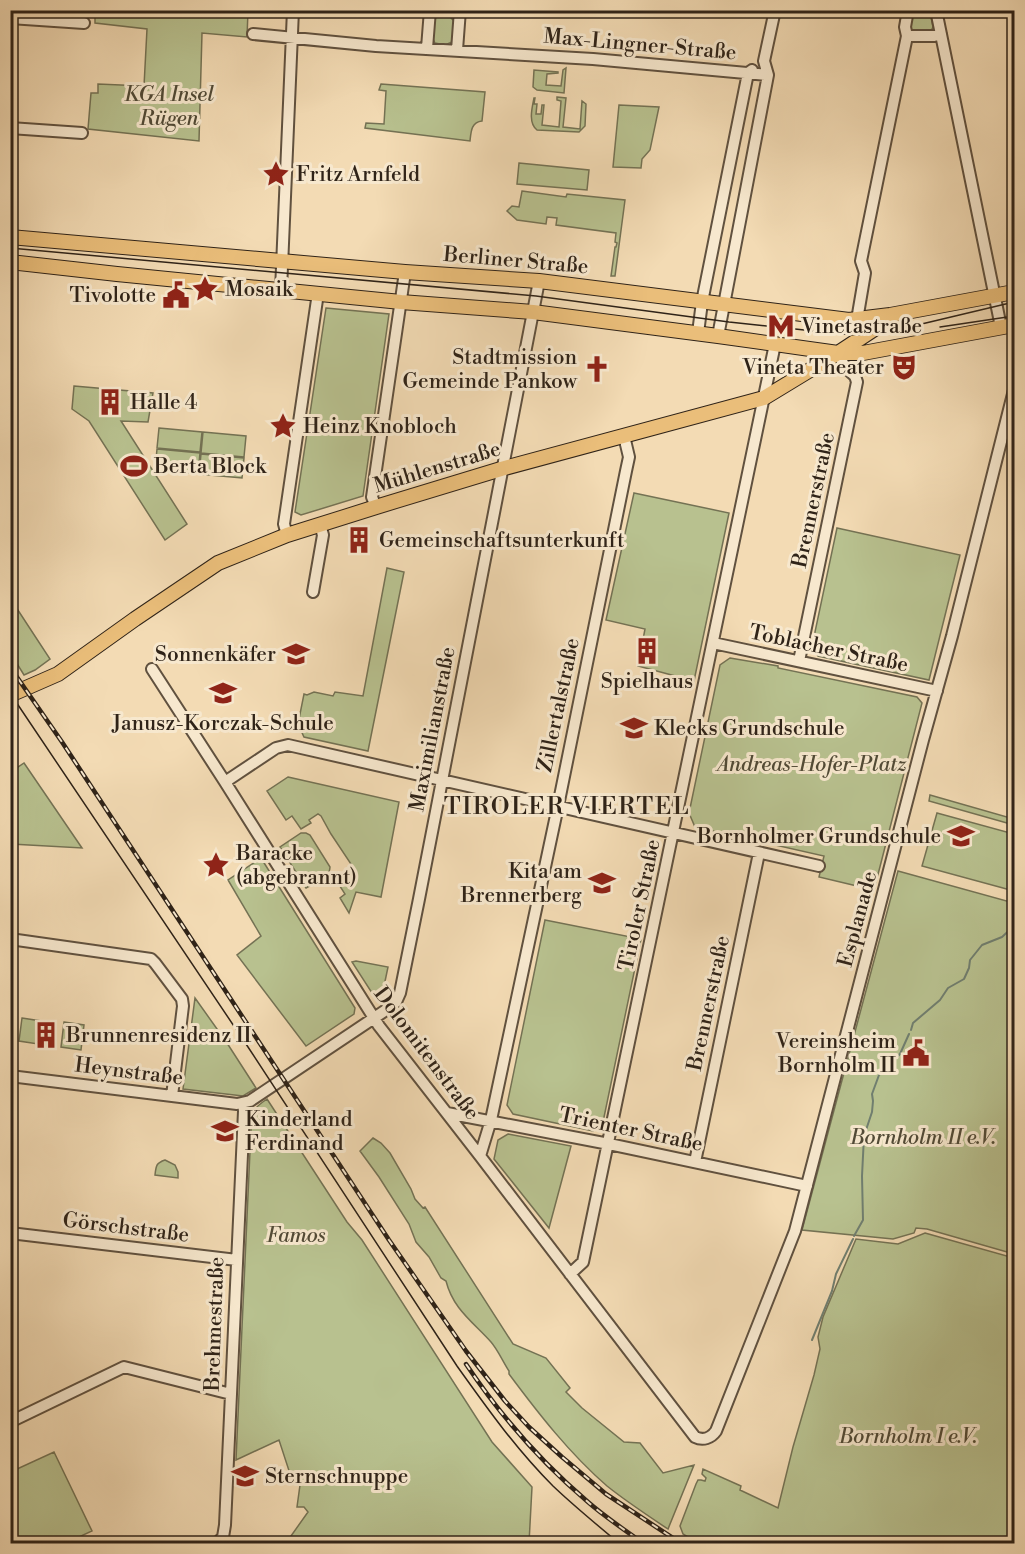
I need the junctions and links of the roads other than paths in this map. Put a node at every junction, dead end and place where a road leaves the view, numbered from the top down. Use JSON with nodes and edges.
{"nodes":[{"id":1,"x":293,"y":10,"type":"edge"},
{"id":2,"x":430,"y":10,"type":"edge"},
{"id":3,"x":460,"y":10,"type":"edge"},
{"id":4,"x":775,"y":10,"type":"edge"},
{"id":5,"x":908,"y":10,"type":"edge"},
{"id":6,"x":936,"y":10,"type":"edge"},
{"id":7,"x":10,"y":18,"type":"edge"},
{"id":8,"x":84,"y":23,"type":"dead end"},
{"id":9,"x":253,"y":34,"type":"dead end"},
{"id":10,"x":941,"y":34,"type":"junction"},
{"id":11,"x":907,"y":36,"type":"junction"},
{"id":12,"x":292,"y":38,"type":"junction"},
{"id":13,"x":427,"y":48,"type":"junction"},
{"id":14,"x":457,"y":50,"type":"junction"},
{"id":15,"x":764,"y":61,"type":"junction"},
{"id":16,"x":748,"y":73,"type":"junction"},
{"id":17,"x":768,"y":75,"type":"junction"},
{"id":18,"x":10,"y":128,"type":"edge"},
{"id":19,"x":82,"y":133,"type":"dead end"},
{"id":20,"x":732,"y":151,"type":"junction"},
{"id":21,"x":753,"y":155,"type":"junction"},
{"id":22,"x":10,"y":237,"type":"edge"},
{"id":23,"x":282,"y":261,"type":"junction"},
{"id":24,"x":10,"y":262,"type":"edge"},
{"id":25,"x":405,"y":272,"type":"junction"},
{"id":26,"x":538,"y":281,"type":"junction"},
{"id":27,"x":281,"y":290,"type":"junction"},
{"id":28,"x":1014,"y":292,"type":"edge"},
{"id":29,"x":318,"y":293,"type":"junction"},
{"id":30,"x":995,"y":296,"type":"junction"},
{"id":31,"x":400,"y":302,"type":"junction"},
{"id":32,"x":702,"y":302,"type":"junction"},
{"id":33,"x":724,"y":304,"type":"junction"},
{"id":34,"x":532,"y":312,"type":"junction"},
{"id":35,"x":890,"y":315,"type":"junction"},
{"id":36,"x":857,"y":320,"type":"junction"},
{"id":37,"x":1008,"y":326,"type":"edge"},
{"id":38,"x":698,"y":333,"type":"junction"},
{"id":39,"x":718,"y":336,"type":"junction"},
{"id":40,"x":775,"y":344,"type":"junction"},
{"id":41,"x":838,"y":353,"type":"junction"},
{"id":42,"x":1014,"y":390,"type":"edge"},
{"id":43,"x":764,"y":398,"type":"junction"},
{"id":44,"x":1012,"y":410,"type":"edge"},
{"id":45,"x":624,"y":436,"type":"junction"},
{"id":46,"x":501,"y":470,"type":"junction"},
{"id":47,"x":376,"y":507,"type":"junction"},
{"id":48,"x":321,"y":525,"type":"junction"},
{"id":49,"x":287,"y":535,"type":"junction"},
{"id":50,"x":313,"y":592,"type":"dead end"},
{"id":51,"x":713,"y":643,"type":"junction"},
{"id":52,"x":799,"y":661,"type":"junction"},
{"id":53,"x":152,"y":669,"type":"dead end"},
{"id":54,"x":937,"y":691,"type":"junction"},
{"id":55,"x":10,"y":695,"type":"edge"},
{"id":56,"x":442,"y":779,"type":"junction"},
{"id":57,"x":225,"y":782,"type":"junction"},
{"id":58,"x":558,"y":806,"type":"junction"},
{"id":59,"x":674,"y":833,"type":"junction"},
{"id":60,"x":759,"y":853,"type":"junction"},
{"id":61,"x":819,"y":866,"type":"dead end"},
{"id":62,"x":10,"y":939,"type":"edge"},
{"id":63,"x":374,"y":1018,"type":"junction"},
{"id":64,"x":10,"y":1077,"type":"edge"},
{"id":65,"x":172,"y":1096,"type":"junction"},
{"id":66,"x":243,"y":1103,"type":"junction"},
{"id":67,"x":447,"y":1113,"type":"junction"},
{"id":68,"x":491,"y":1120,"type":"junction"},
{"id":69,"x":609,"y":1144,"type":"junction"},
{"id":70,"x":480,"y":1156,"type":"junction"},
{"id":71,"x":695,"y":1161,"type":"junction"},
{"id":72,"x":807,"y":1186,"type":"junction"},
{"id":73,"x":10,"y":1233,"type":"edge"},
{"id":74,"x":237,"y":1260,"type":"junction"},
{"id":75,"x":570,"y":1274,"type":"junction"},
{"id":76,"x":231,"y":1394,"type":"junction"},
{"id":77,"x":10,"y":1422,"type":"edge"},
{"id":78,"x":700,"y":1440,"type":"joint"},
{"id":79,"x":216,"y":1544,"type":"edge"}],
"edges":[{"from":1,"to":12,"type":"street"},
{"from":2,"to":13,"type":"street"},
{"from":3,"to":14,"type":"street"},
{"from":4,"to":15,"type":"street"},
{"from":5,"to":11,"type":"street"},
{"from":6,"to":10,"type":"street"},
{"from":7,"to":8,"type":"street"},
{"from":9,"to":12,"type":"street","name":"Max-Lingner-Straße"},
{"from":10,"to":11,"type":"street"},
{"from":10,"to":30,"type":"street"},
{"from":11,"to":36,"type":"street"},
{"from":12,"to":13,"type":"street","name":"Max-Lingner-Straße"},
{"from":12,"to":23,"type":"street"},
{"from":13,"to":14,"type":"street","name":"Max-Lingner-Straße"},
{"from":14,"to":16,"type":"street","name":"Max-Lingner-Straße"},
{"from":15,"to":16,"type":"street"},
{"from":15,"to":17,"type":"street"},
{"from":16,"to":17,"type":"street","name":"Max-Lingner-Straße"},
{"from":16,"to":20,"type":"street"},
{"from":17,"to":21,"type":"street"},
{"from":18,"to":19,"type":"street"},
{"from":20,"to":21,"type":"street"},
{"from":20,"to":32,"type":"street"},
{"from":21,"to":33,"type":"street"},
{"from":22,"to":23,"type":"main road","name":"Berliner Straße"},
{"from":23,"to":25,"type":"main road","name":"Berliner Straße"},
{"from":23,"to":27,"type":"street"},
{"from":24,"to":27,"type":"main road"},
{"from":25,"to":26,"type":"main road","name":"Berliner Straße"},
{"from":25,"to":31,"type":"street"},
{"from":26,"to":32,"type":"main road","name":"Berliner Straße"},
{"from":26,"to":34,"type":"street","name":"Maximilianstraße"},
{"from":27,"to":29,"type":"main road"},
{"from":28,"to":30,"type":"main road","name":"Berliner Straße"},
{"from":29,"to":31,"type":"main road"},
{"from":29,"to":49,"type":"street"},
{"from":30,"to":35,"type":"main road","name":"Berliner Straße"},
{"from":30,"to":37,"type":"street"},
{"from":31,"to":34,"type":"main road"},
{"from":31,"to":47,"type":"street"},
{"from":32,"to":33,"type":"main road","name":"Berliner Straße"},
{"from":32,"to":38,"type":"street"},
{"from":33,"to":36,"type":"main road","name":"Berliner Straße"},
{"from":33,"to":39,"type":"street"},
{"from":34,"to":38,"type":"main road"},
{"from":34,"to":46,"type":"street","name":"Maximilianstraße"},
{"from":35,"to":36,"type":"main road","name":"Berliner Straße"},
{"from":35,"to":41,"type":"main road","name":"Mühlenstraße"},
{"from":37,"to":41,"type":"main road"},
{"from":38,"to":39,"type":"main road"},
{"from":39,"to":40,"type":"main road"},
{"from":40,"to":41,"type":"main road"},
{"from":40,"to":43,"type":"street"},
{"from":41,"to":43,"type":"main road","name":"Mühlenstraße"},
{"from":41,"to":52,"type":"street","name":"Brennerstraße"},
{"from":42,"to":44,"type":"street","name":"Esplanade"},
{"from":43,"to":45,"type":"main road","name":"Mühlenstraße"},
{"from":43,"to":51,"type":"street","name":"Tiroler Straße"},
{"from":44,"to":54,"type":"street","name":"Esplanade"},
{"from":45,"to":46,"type":"main road","name":"Mühlenstraße"},
{"from":45,"to":58,"type":"street","name":"Zillertalstraße"},
{"from":46,"to":47,"type":"main road","name":"Mühlenstraße"},
{"from":46,"to":56,"type":"street","name":"Maximilianstraße"},
{"from":47,"to":48,"type":"main road","name":"Mühlenstraße"},
{"from":48,"to":49,"type":"main road","name":"Mühlenstraße"},
{"from":48,"to":50,"type":"street"},
{"from":49,"to":55,"type":"main road","name":"Mühlenstraße"},
{"from":51,"to":52,"type":"street","name":"Toblacher Straße"},
{"from":51,"to":59,"type":"street","name":"Tiroler Straße"},
{"from":52,"to":54,"type":"street","name":"Toblacher Straße"},
{"from":53,"to":57,"type":"street","name":"Dolomitenstraße"},
{"from":54,"to":72,"type":"street","name":"Esplanade"},
{"from":56,"to":57,"type":"street"},
{"from":56,"to":58,"type":"street"},
{"from":56,"to":63,"type":"street","name":"Maximilianstraße"},
{"from":57,"to":63,"type":"street","name":"Dolomitenstraße"},
{"from":58,"to":59,"type":"street"},
{"from":58,"to":68,"type":"street","name":"Zillertalstraße"},
{"from":59,"to":60,"type":"street"},
{"from":59,"to":69,"type":"street","name":"Tiroler Straße"},
{"from":60,"to":61,"type":"street"},
{"from":60,"to":71,"type":"street","name":"Brennerstraße"},
{"from":62,"to":65,"type":"street"},
{"from":63,"to":66,"type":"street","name":"Maximilianstraße"},
{"from":63,"to":67,"type":"street","name":"Dolomitenstraße"},
{"from":64,"to":65,"type":"street","name":"Heynstraße"},
{"from":65,"to":66,"type":"street","name":"Heynstraße"},
{"from":66,"to":74,"type":"street","name":"Brehmestraße"},
{"from":67,"to":68,"type":"street","name":"Trienter Straße"},
{"from":67,"to":70,"type":"street","name":"Dolomitenstraße"},
{"from":68,"to":69,"type":"street","name":"Trienter Straße"},
{"from":68,"to":70,"type":"street","name":"Zillertalstraße"},
{"from":69,"to":71,"type":"street","name":"Trienter Straße"},
{"from":69,"to":75,"type":"street","name":"Tiroler Straße"},
{"from":70,"to":75,"type":"street","name":"Dolomitenstraße"},
{"from":71,"to":72,"type":"street","name":"Trienter Straße"},
{"from":72,"to":78,"type":"street","name":"Esplanade"},
{"from":73,"to":74,"type":"street","name":"Görschstraße"},
{"from":74,"to":76,"type":"street","name":"Brehmestraße"},
{"from":75,"to":78,"type":"street","name":"Dolomitenstraße"},
{"from":76,"to":77,"type":"street"},
{"from":76,"to":79,"type":"street","name":"Brehmestraße"}]}
